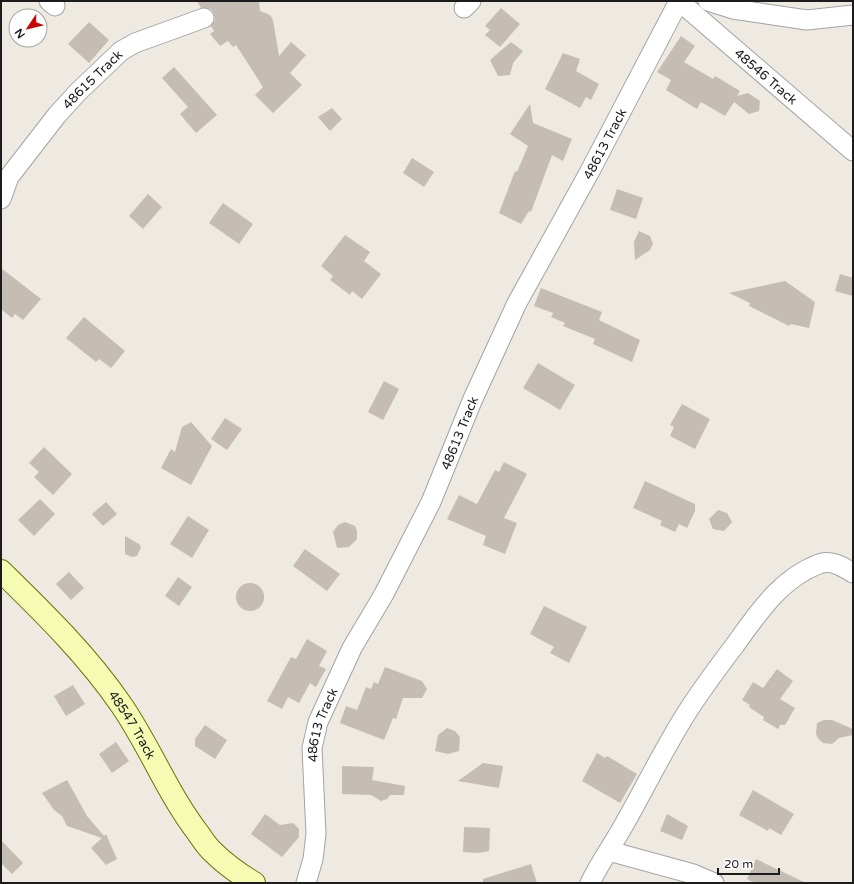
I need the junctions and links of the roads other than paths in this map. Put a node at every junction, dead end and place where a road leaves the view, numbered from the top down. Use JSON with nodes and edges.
{"nodes":[{"id":1,"x":708,"y":1,"type":"edge"},
{"id":2,"x":687,"y":4,"type":"edge"},
{"id":3,"x":853,"y":15,"type":"edge"},
{"id":4,"x":204,"y":18,"type":"dead end"},
{"id":5,"x":853,"y":150,"type":"edge"},
{"id":6,"x":5,"y":170,"type":"edge"},
{"id":7,"x":1,"y":199,"type":"edge"},
{"id":8,"x":1,"y":571,"type":"edge"},
{"id":9,"x":853,"y":573,"type":"edge"},
{"id":10,"x":609,"y":850,"type":"junction"},
{"id":11,"x":254,"y":883,"type":"edge"},
{"id":12,"x":306,"y":883,"type":"edge"},
{"id":13,"x":590,"y":883,"type":"edge"},
{"id":14,"x":714,"y":883,"type":"edge"}],
"edges":[{"from":1,"to":3,"type":"street"},
{"from":2,"to":5,"type":"street","name":"48546 Track"},
{"from":2,"to":12,"type":"street","name":"48613 Track"},
{"from":4,"to":6,"type":"street","name":"48615 Track"},
{"from":6,"to":7,"type":"street"},
{"from":8,"to":11,"type":"street","name":"48547 Track"},
{"from":9,"to":10,"type":"street"},
{"from":10,"to":13,"type":"street"},
{"from":10,"to":14,"type":"street"}]}
